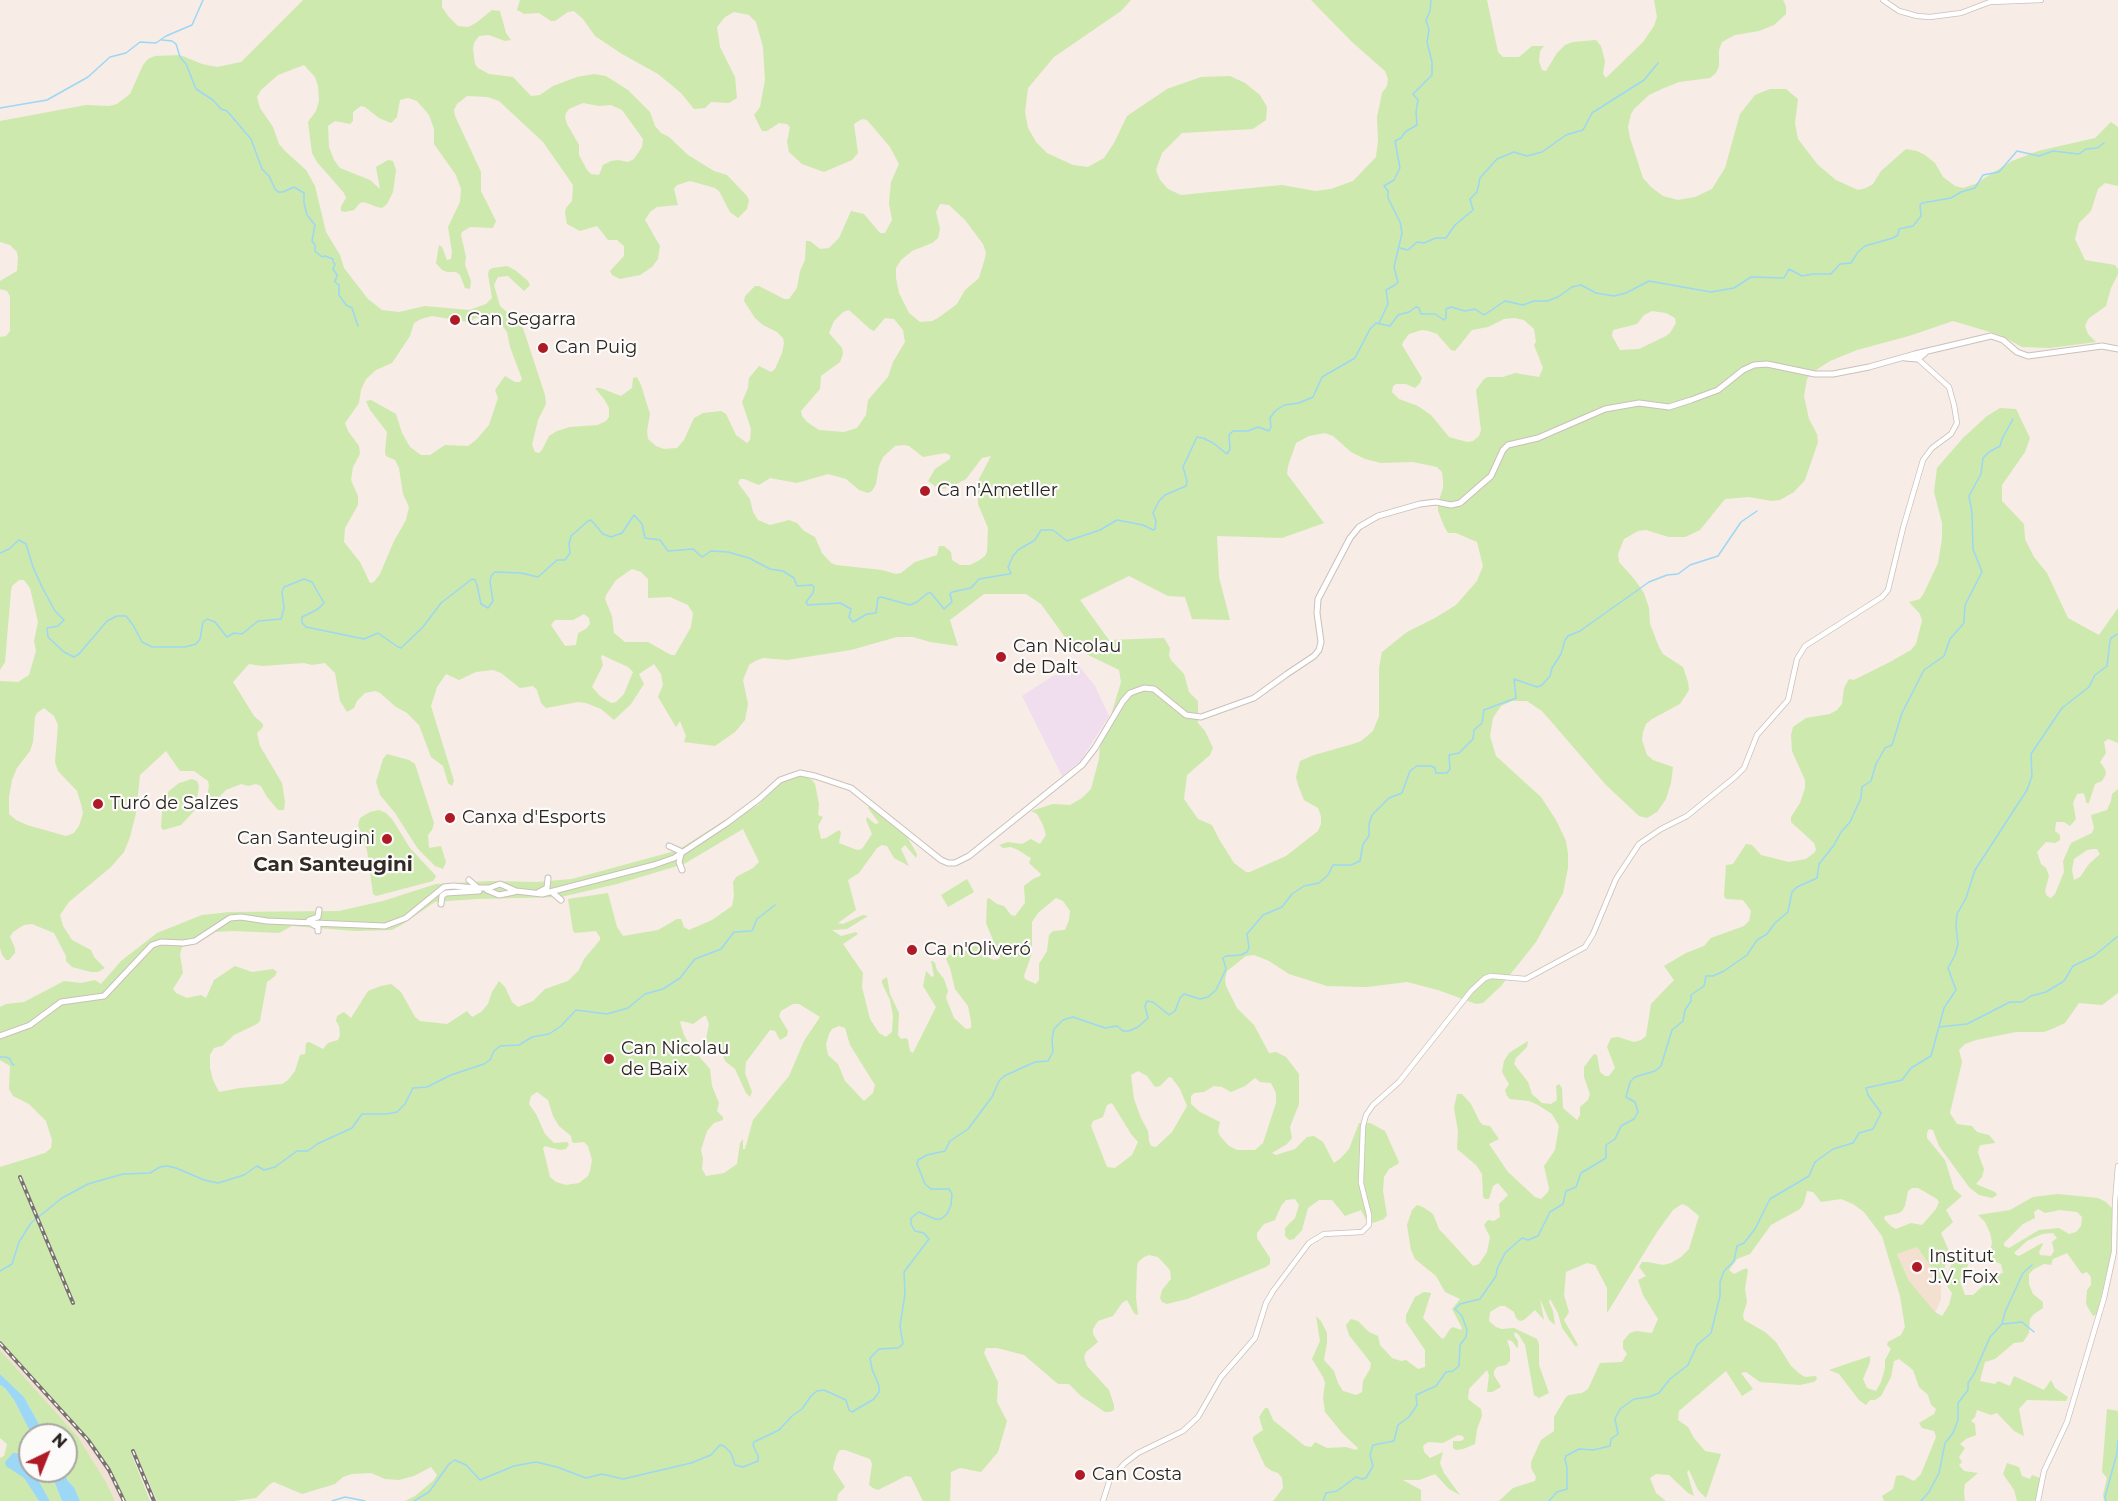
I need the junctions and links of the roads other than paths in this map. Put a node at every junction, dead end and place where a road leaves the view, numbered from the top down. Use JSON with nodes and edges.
{"nodes":[{"id":1,"x":1883,"y":0,"type":"edge"},
{"id":2,"x":2041,"y":0,"type":"edge"},
{"id":3,"x":2118,"y":349,"type":"edge"},
{"id":4,"x":1925,"y":350,"type":"junction"},
{"id":5,"x":1898,"y":357,"type":"junction"},
{"id":6,"x":1917,"y":357,"type":"junction"},
{"id":7,"x":675,"y":854,"type":"junction"},
{"id":8,"x":679,"y":862,"type":"junction"},
{"id":9,"x":682,"y":870,"type":"dead end"},
{"id":10,"x":548,"y":878,"type":"dead end"},
{"id":11,"x":469,"y":880,"type":"dead end"},
{"id":12,"x":503,"y":886,"type":"junction"},
{"id":13,"x":478,"y":888,"type":"junction"},
{"id":14,"x":495,"y":889,"type":"junction"},
{"id":15,"x":487,"y":890,"type":"junction"},
{"id":16,"x":516,"y":891,"type":"junction"},
{"id":17,"x":553,"y":892,"type":"junction"},
{"id":18,"x":528,"y":893,"type":"junction"},
{"id":19,"x":502,"y":894,"type":"junction"},
{"id":20,"x":561,"y":900,"type":"dead end"},
{"id":21,"x":441,"y":904,"type":"dead end"},
{"id":22,"x":310,"y":922,"type":"junction"},
{"id":23,"x":331,"y":923,"type":"junction"},
{"id":24,"x":390,"y":924,"type":"junction"},
{"id":25,"x":319,"y":928,"type":"junction"},
{"id":26,"x":1,"y":1035,"type":"edge"},
{"id":27,"x":2118,"y":1166,"type":"edge"},
{"id":28,"x":2108,"y":1204,"type":"dead end"},
{"id":29,"x":2115,"y":1205,"type":"junction"},
{"id":30,"x":1103,"y":1501,"type":"edge"},
{"id":31,"x":2038,"y":1501,"type":"edge"}],
"edges":[{"from":1,"to":2,"type":"street"},
{"from":3,"to":4,"type":"main road"},
{"from":4,"to":5,"type":"main road"},
{"from":4,"to":6,"type":"main road"},
{"from":5,"to":6,"type":"main road"},
{"from":5,"to":7,"type":"main road"},
{"from":6,"to":30,"type":"street"},
{"from":7,"to":8,"type":"main road"},
{"from":7,"to":8,"type":"main road"},
{"from":7,"to":17,"type":"main road"},
{"from":8,"to":9,"type":"main road"},
{"from":10,"to":18,"type":"main road"},
{"from":11,"to":13,"type":"main road"},
{"from":12,"to":14,"type":"main road"},
{"from":12,"to":16,"type":"main road"},
{"from":12,"to":19,"type":"main road"},
{"from":13,"to":14,"type":"main road"},
{"from":13,"to":15,"type":"main road"},
{"from":13,"to":24,"type":"main road"},
{"from":14,"to":15,"type":"main road"},
{"from":14,"to":19,"type":"main road"},
{"from":15,"to":21,"type":"main road"},
{"from":16,"to":18,"type":"main road"},
{"from":16,"to":19,"type":"main road"},
{"from":17,"to":18,"type":"main road"},
{"from":17,"to":20,"type":"main road"},
{"from":22,"to":23,"type":"main road"},
{"from":22,"to":23,"type":"main road"},
{"from":22,"to":25,"type":"main road"},
{"from":22,"to":26,"type":"main road"},
{"from":23,"to":24,"type":"main road"},
{"from":23,"to":24,"type":"main road"},
{"from":23,"to":25,"type":"main road"},
{"from":23,"to":25,"type":"main road"},
{"from":27,"to":29,"type":"street"},
{"from":28,"to":29,"type":"street"},
{"from":29,"to":31,"type":"street"}]}
